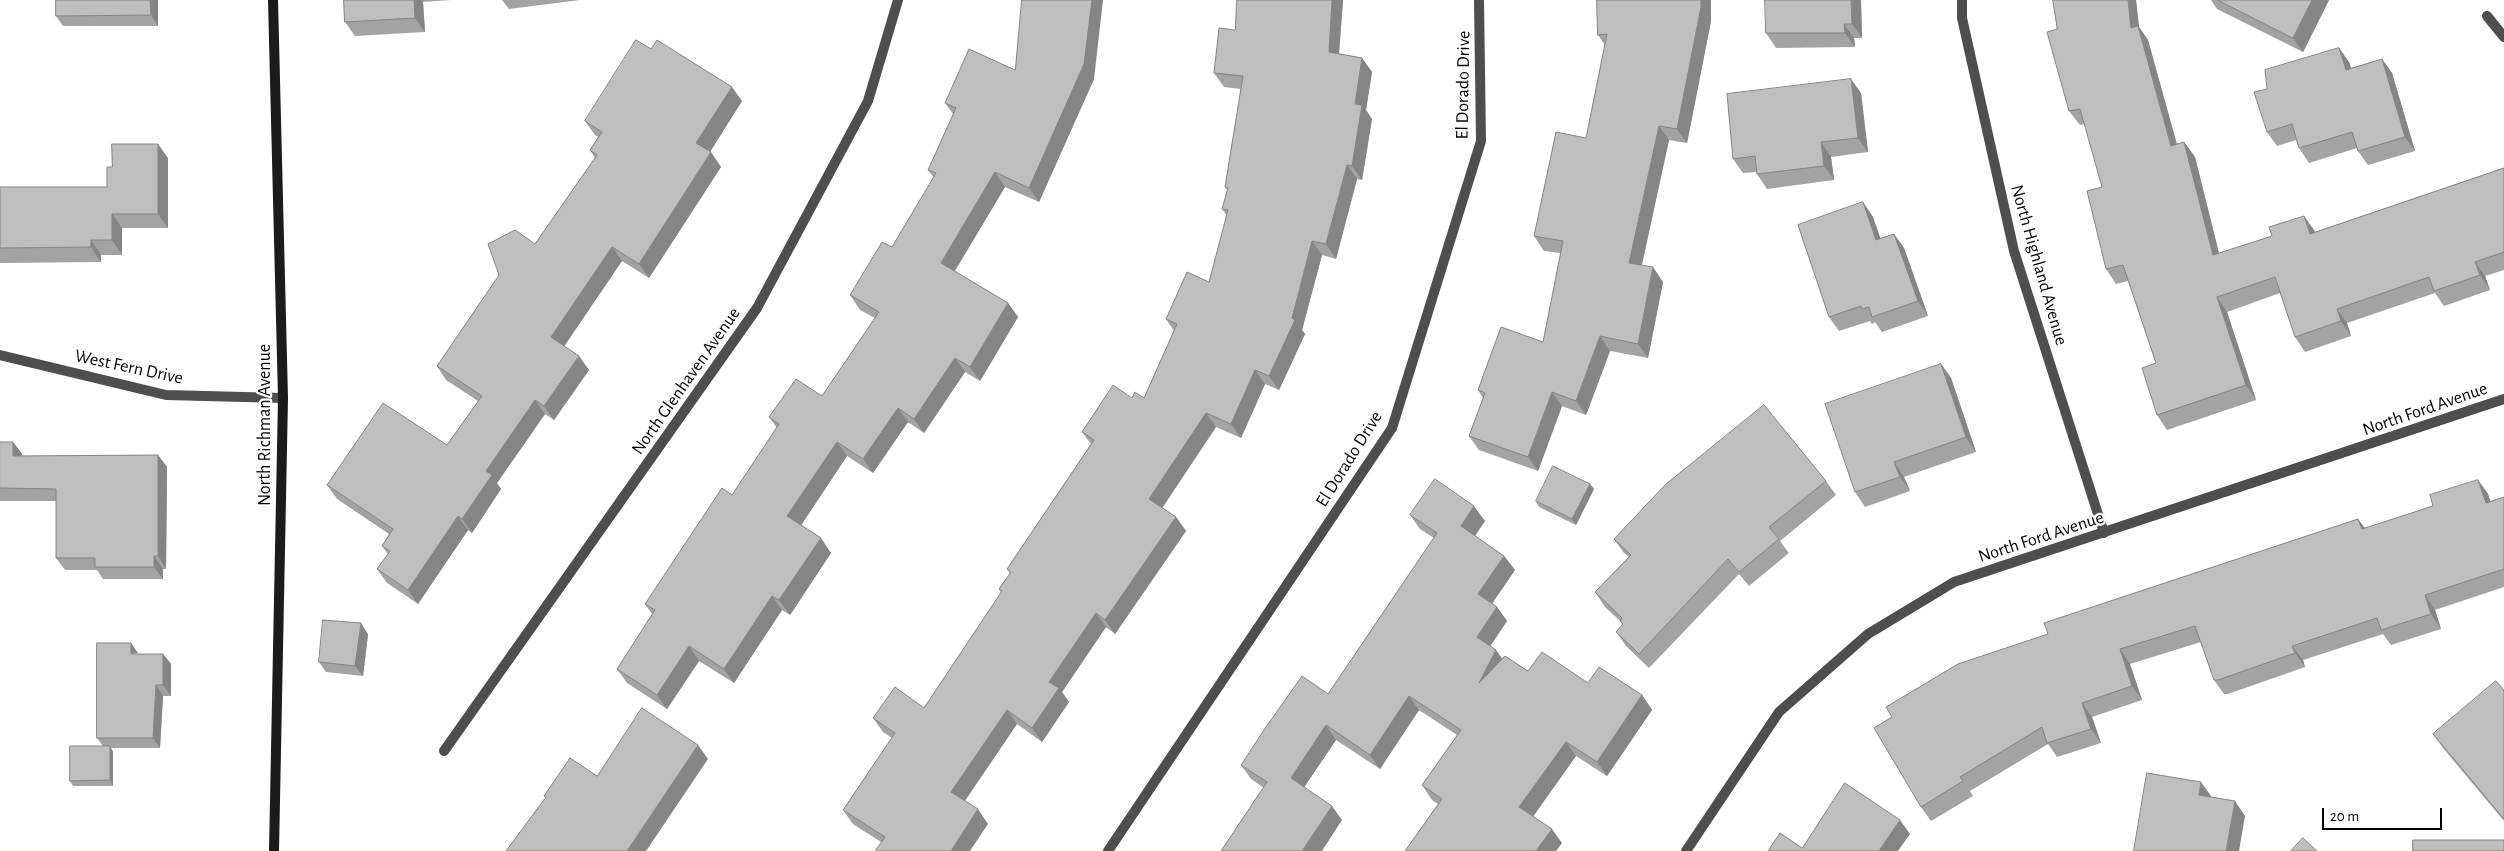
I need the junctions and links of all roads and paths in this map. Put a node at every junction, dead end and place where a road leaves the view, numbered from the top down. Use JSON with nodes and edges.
{"nodes":[{"id":1,"x":273,"y":0,"type":"edge"},
{"id":2,"x":898,"y":0,"type":"edge"},
{"id":3,"x":1479,"y":0,"type":"edge"},
{"id":4,"x":1962,"y":0,"type":"edge"},
{"id":5,"x":2487,"y":16,"type":"dead end"},
{"id":6,"x":2504,"y":37,"type":"edge"},
{"id":7,"x":0,"y":355,"type":"edge"},
{"id":8,"x":283,"y":398,"type":"junction"},
{"id":9,"x":2504,"y":400,"type":"edge"},
{"id":10,"x":2104,"y":533,"type":"junction"},
{"id":11,"x":444,"y":751,"type":"dead end"},
{"id":12,"x":274,"y":851,"type":"edge"},
{"id":13,"x":1108,"y":851,"type":"edge"},
{"id":14,"x":1686,"y":851,"type":"edge"}],
"edges":[{"from":1,"to":8,"type":"street","name":"North Richman Avenue"},
{"from":2,"to":11,"type":"street","name":"North Glenhaven Avenue"},
{"from":3,"to":13,"type":"street","name":"El Dorado Drive"},
{"from":4,"to":10,"type":"street","name":"North Highland Avenue"},
{"from":5,"to":6,"type":"street"},
{"from":7,"to":8,"type":"street","name":"West Fern Drive"},
{"from":8,"to":12,"type":"street","name":"North Richman Avenue"},
{"from":9,"to":10,"type":"street","name":"North Ford Avenue"},
{"from":10,"to":14,"type":"street","name":"North Ford Avenue"}]}
